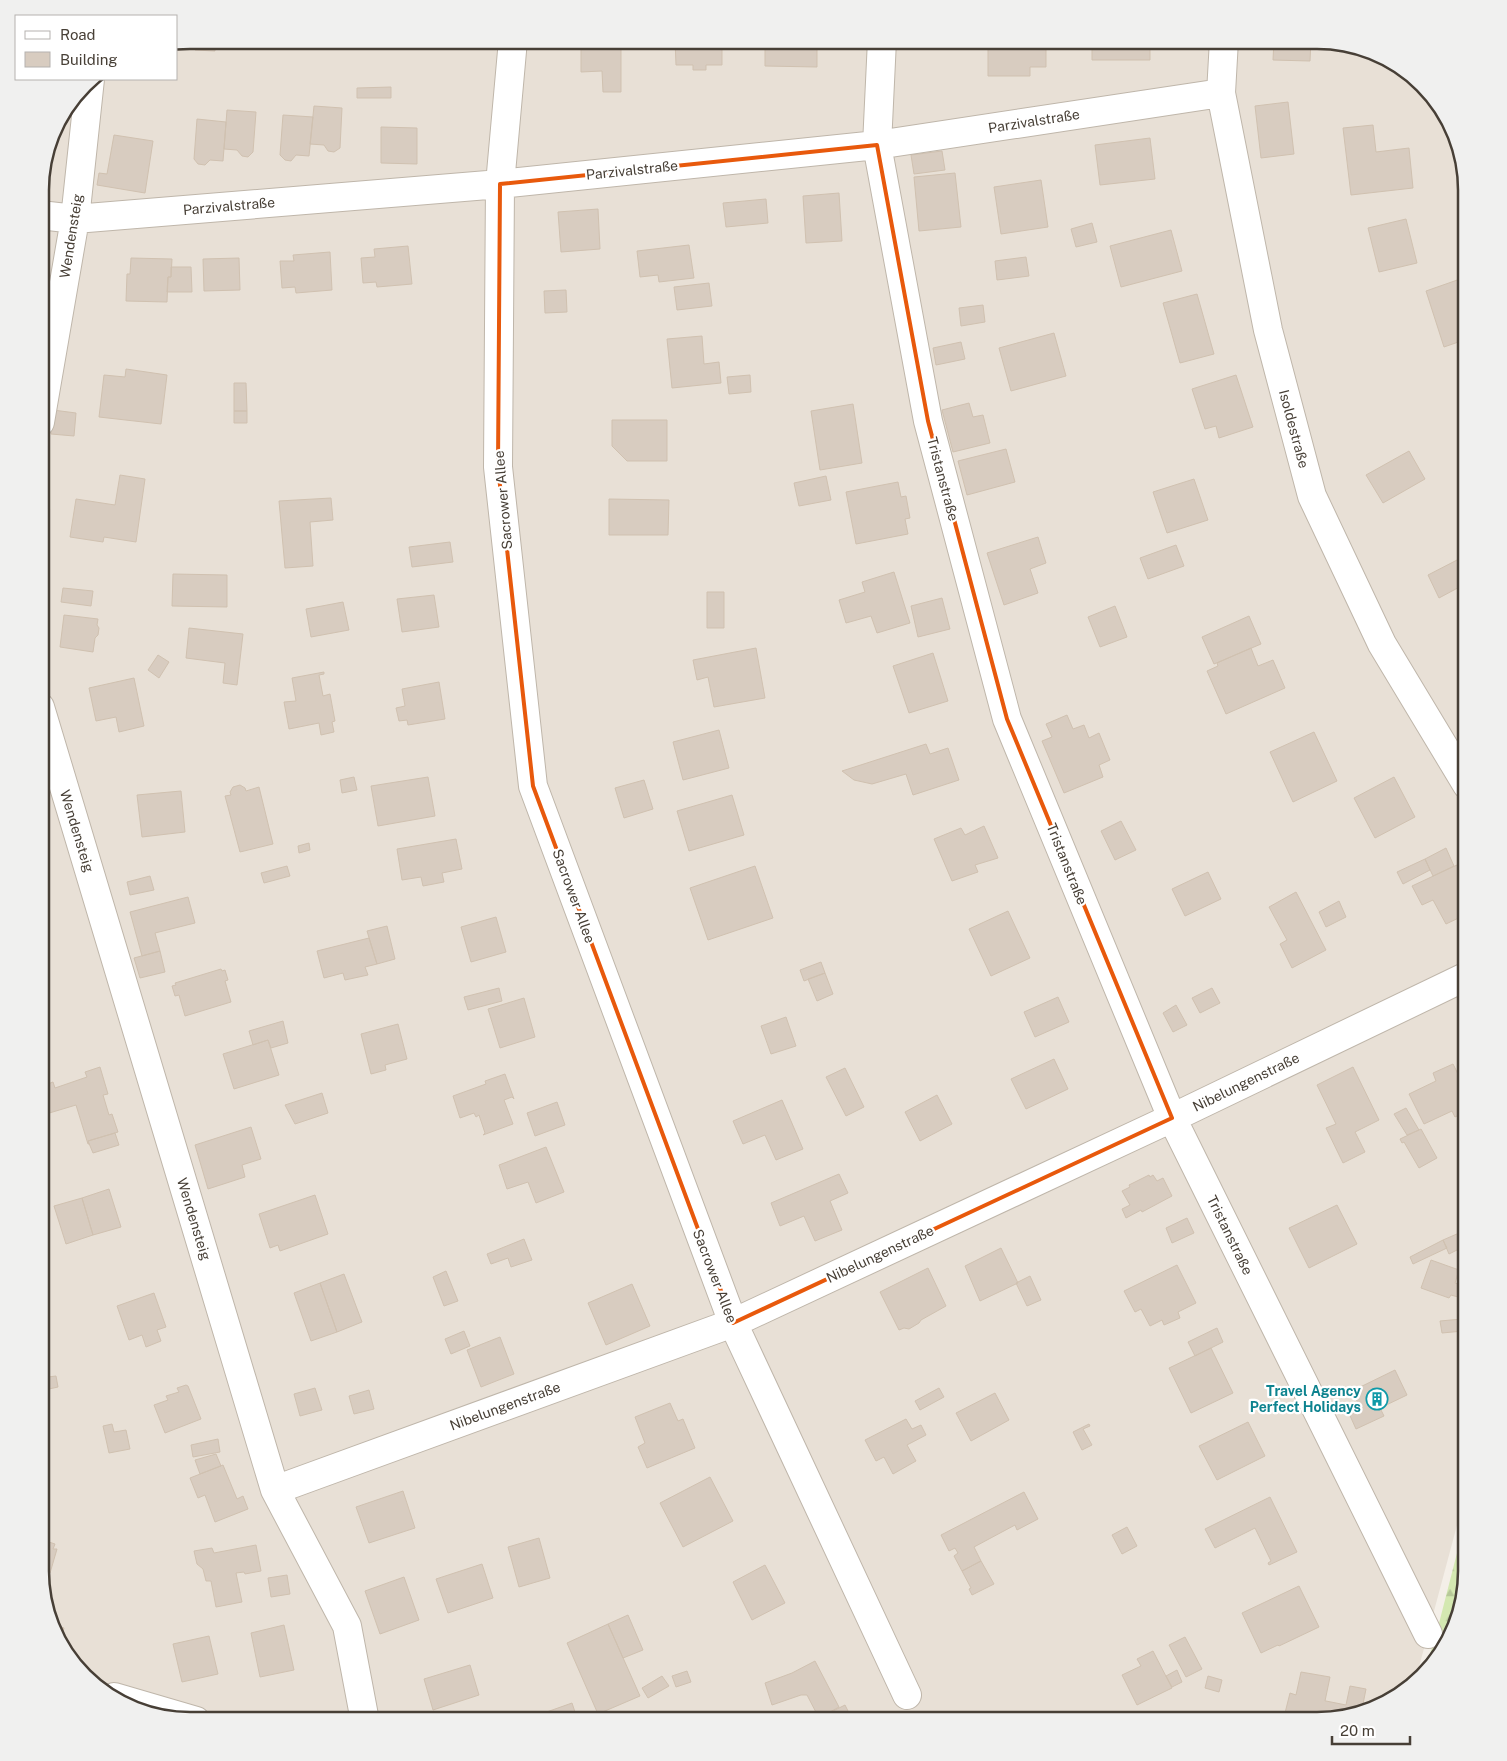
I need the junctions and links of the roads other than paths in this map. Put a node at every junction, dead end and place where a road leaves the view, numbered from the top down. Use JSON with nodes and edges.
{"nodes":[{"id":1,"x":511,"y":49,"type":"edge"},
{"id":2,"x":881,"y":49,"type":"edge"},
{"id":3,"x":1223,"y":49,"type":"edge"},
{"id":4,"x":89,"y":92,"type":"edge"},
{"id":5,"x":1220,"y":92,"type":"junction"},
{"id":6,"x":876,"y":145,"type":"junction"},
{"id":7,"x":500,"y":184,"type":"junction"},
{"id":8,"x":49,"y":216,"type":"edge"},
{"id":9,"x":75,"y":219,"type":"junction"},
{"id":10,"x":49,"y":370,"type":"edge"},
{"id":11,"x":49,"y":737,"type":"edge"},
{"id":12,"x":1458,"y":770,"type":"edge"},
{"id":13,"x":1458,"y":980,"type":"edge"},
{"id":14,"x":1172,"y":1118,"type":"junction"},
{"id":15,"x":732,"y":1323,"type":"junction"},
{"id":16,"x":275,"y":1490,"type":"junction"},
{"id":17,"x":1428,"y":1634,"type":"dead end"},
{"id":18,"x":907,"y":1695,"type":"dead end"},
{"id":19,"x":363,"y":1712,"type":"edge"}],
"edges":[{"from":1,"to":7,"type":"street","name":"Sacrower Allee"},
{"from":2,"to":6,"type":"street","name":"Tristanstraße"},
{"from":3,"to":5,"type":"street","name":"Isoldestraße"},
{"from":4,"to":9,"type":"street","name":"Wendensteig"},
{"from":5,"to":6,"type":"street","name":"Parzivalstraße"},
{"from":5,"to":12,"type":"street","name":"Isoldestraße"},
{"from":6,"to":7,"type":"street","name":"Parzivalstraße"},
{"from":6,"to":14,"type":"street","name":"Tristanstraße"},
{"from":7,"to":9,"type":"street","name":"Parzivalstraße"},
{"from":7,"to":15,"type":"street","name":"Sacrower Allee"},
{"from":8,"to":9,"type":"street","name":"Parzivalstraße"},
{"from":9,"to":10,"type":"street","name":"Wendensteig"},
{"from":11,"to":16,"type":"street","name":"Wendensteig"},
{"from":13,"to":14,"type":"street","name":"Nibelungenstraße"},
{"from":14,"to":15,"type":"street","name":"Nibelungenstraße"},
{"from":14,"to":17,"type":"street","name":"Tristanstraße"},
{"from":15,"to":16,"type":"street","name":"Nibelungenstraße"},
{"from":15,"to":18,"type":"street","name":"Sacrower Allee"},
{"from":16,"to":19,"type":"street","name":"Wendensteig"}]}
